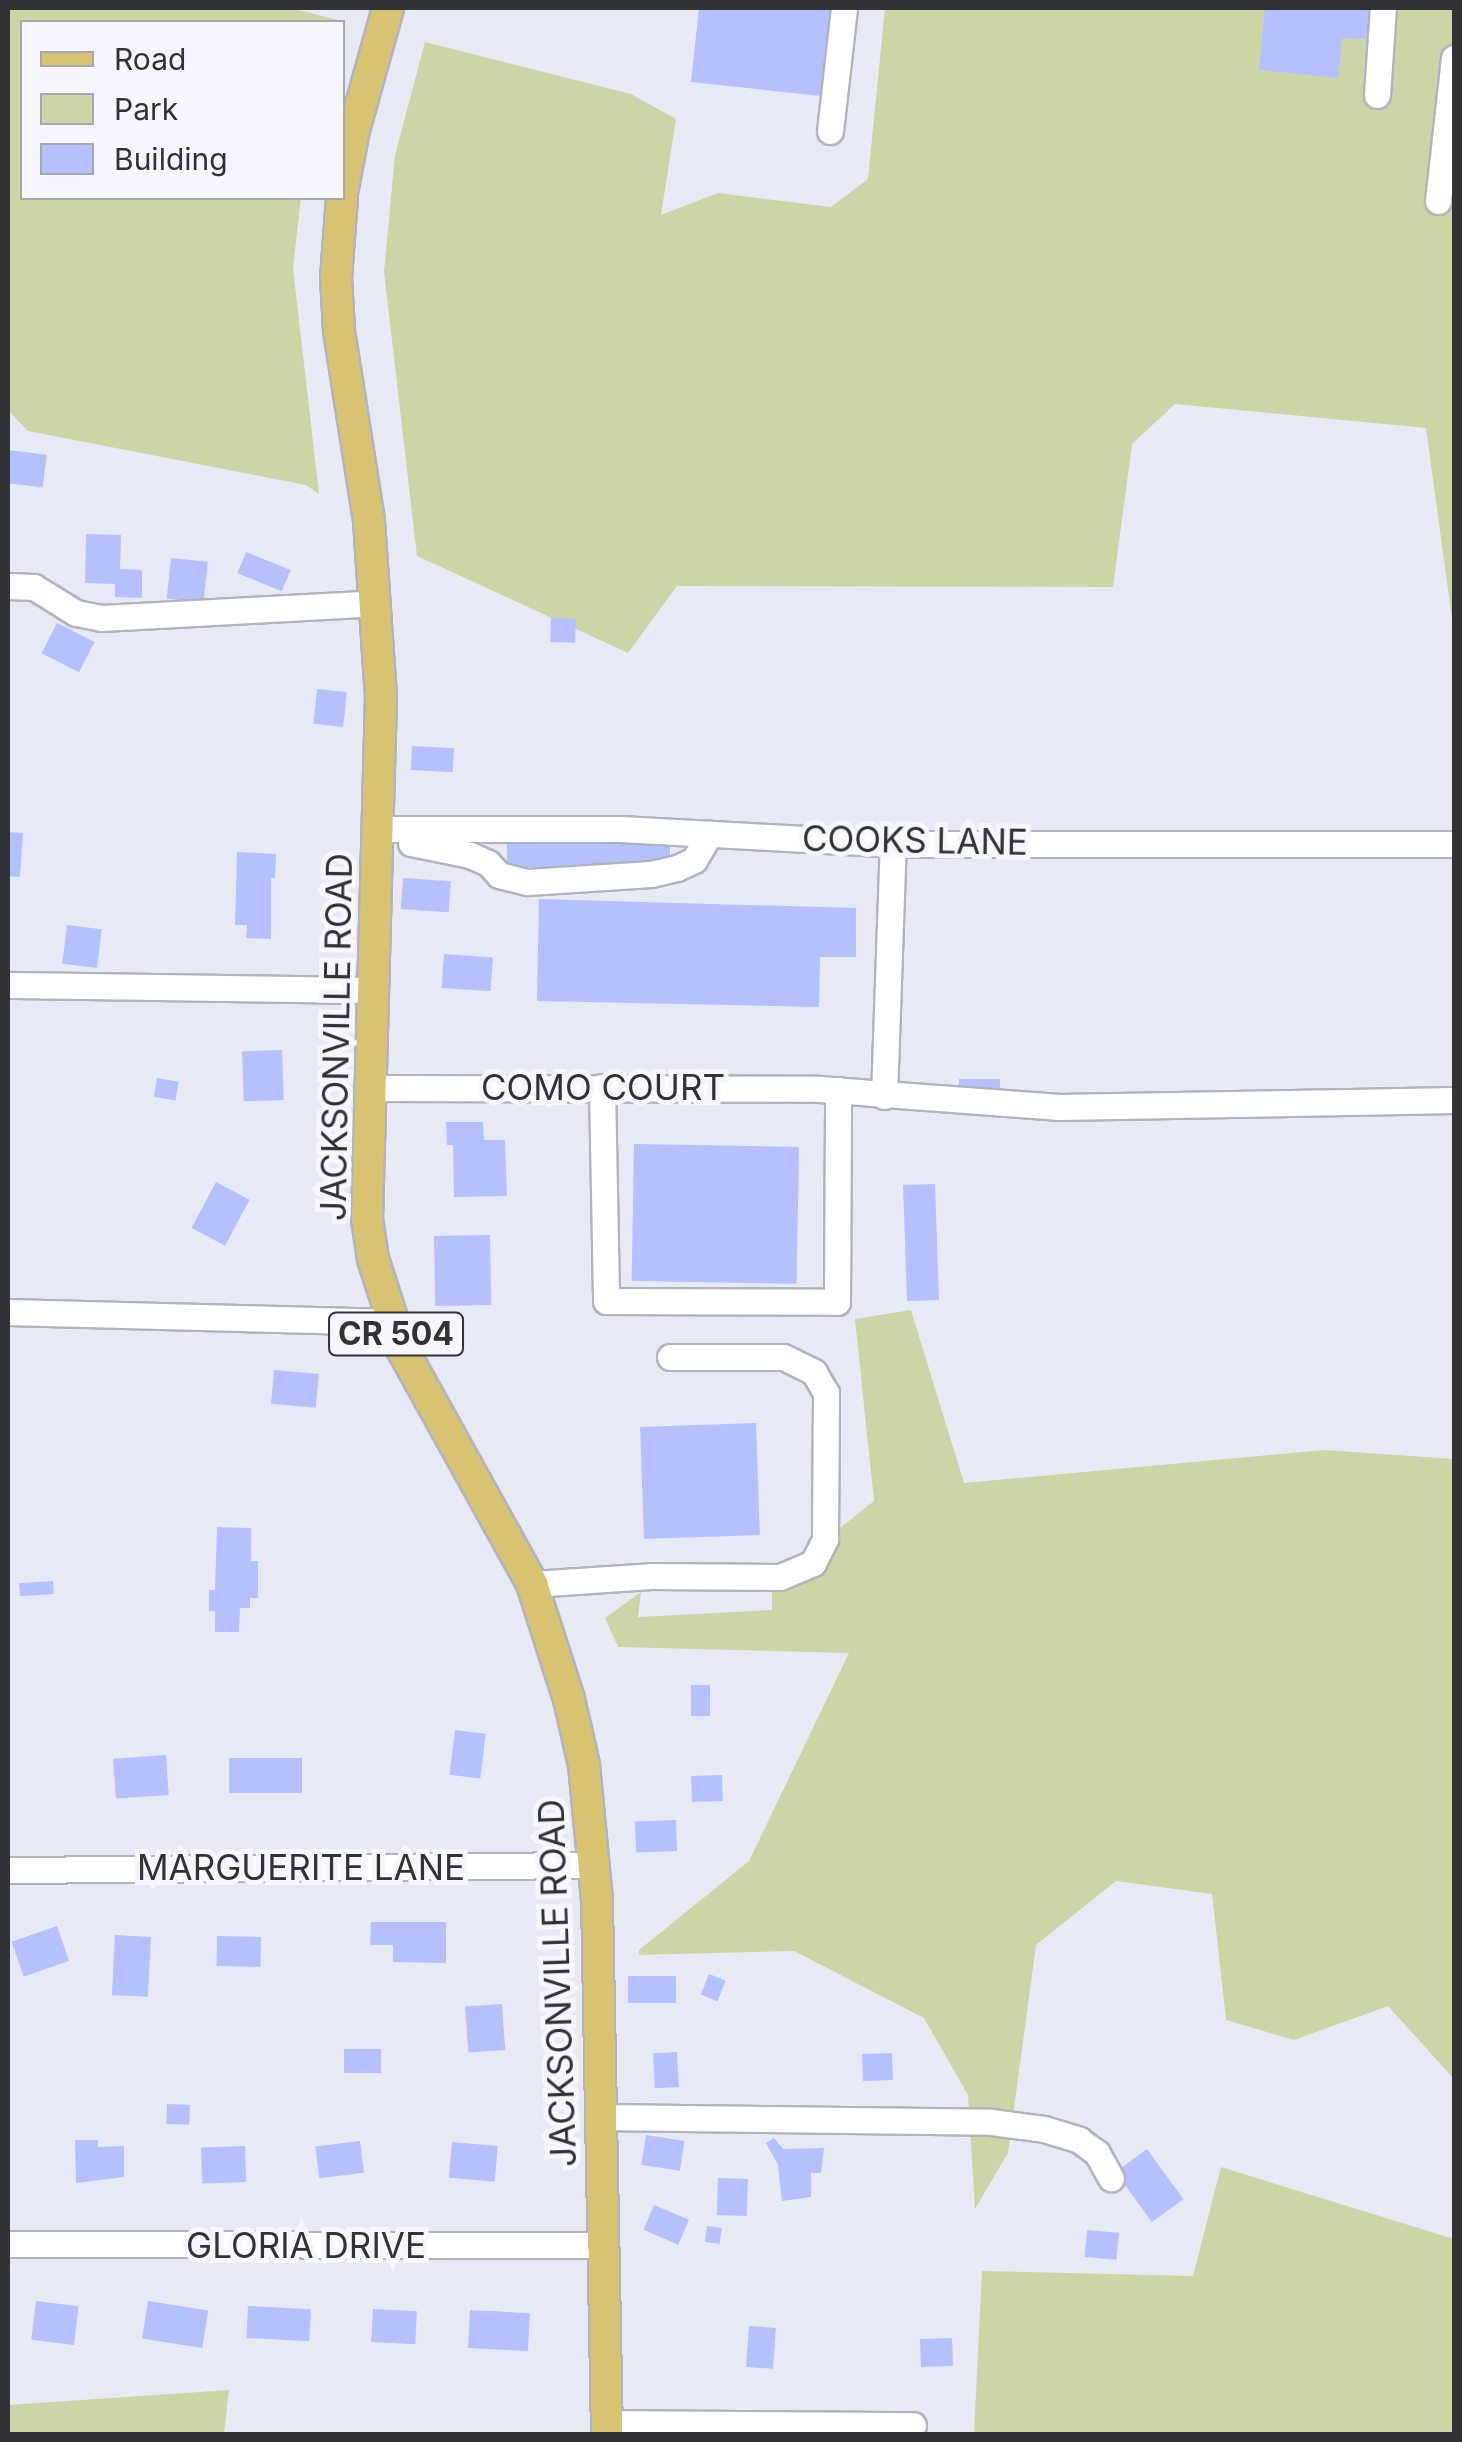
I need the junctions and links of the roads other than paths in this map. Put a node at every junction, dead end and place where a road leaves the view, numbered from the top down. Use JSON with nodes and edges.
{"nodes":[{"id":1,"x":388,"y":8,"type":"edge"},
{"id":2,"x":844,"y":8,"type":"edge"},
{"id":3,"x":1383,"y":8,"type":"edge"},
{"id":4,"x":1454,"y":75,"type":"edge"},
{"id":5,"x":1376,"y":94,"type":"dead end"},
{"id":6,"x":830,"y":131,"type":"dead end"},
{"id":7,"x":345,"y":179,"type":"edge"},
{"id":8,"x":342,"y":200,"type":"edge"},
{"id":9,"x":1438,"y":201,"type":"dead end"},
{"id":10,"x":8,"y":586,"type":"edge"},
{"id":11,"x":376,"y":603,"type":"junction"},
{"id":12,"x":710,"y":833,"type":"junction"},
{"id":13,"x":376,"y":834,"type":"junction"},
{"id":14,"x":893,"y":844,"type":"junction"},
{"id":15,"x":1454,"y":844,"type":"edge"},
{"id":16,"x":8,"y":985,"type":"edge"},
{"id":17,"x":371,"y":990,"type":"junction"},
{"id":18,"x":602,"y":1087,"type":"junction"},
{"id":19,"x":368,"y":1088,"type":"junction"},
{"id":20,"x":838,"y":1090,"type":"junction"},
{"id":21,"x":884,"y":1096,"type":"junction"},
{"id":22,"x":1454,"y":1100,"type":"edge"},
{"id":23,"x":8,"y":1312,"type":"edge"},
{"id":24,"x":392,"y":1322,"type":"junction"},
{"id":25,"x":670,"y":1357,"type":"dead end"},
{"id":26,"x":532,"y":1584,"type":"junction"},
{"id":27,"x":595,"y":1865,"type":"junction"},
{"id":28,"x":8,"y":1870,"type":"edge"},
{"id":29,"x":601,"y":2117,"type":"junction"},
{"id":30,"x":1111,"y":2178,"type":"dead end"},
{"id":31,"x":8,"y":2244,"type":"edge"},
{"id":32,"x":604,"y":2245,"type":"junction"},
{"id":33,"x":913,"y":2425,"type":"dead end"},
{"id":34,"x":607,"y":2429,"type":"edge"}],
"edges":[{"from":1,"to":7,"type":"main road","name":"JACKSONVILLE ROAD","number":"CR 504"},
{"from":2,"to":6,"type":"street"},
{"from":3,"to":5,"type":"street"},
{"from":4,"to":9,"type":"street"},
{"from":8,"to":11,"type":"main road","name":"JACKSONVILLE ROAD","number":"CR 504"},
{"from":10,"to":11,"type":"street"},
{"from":11,"to":13,"type":"main road","name":"JACKSONVILLE ROAD","number":"CR 504"},
{"from":12,"to":13,"type":"street","name":"COOKS LANE"},
{"from":12,"to":13,"type":"street"},
{"from":12,"to":14,"type":"street","name":"COOKS LANE"},
{"from":13,"to":17,"type":"main road","name":"JACKSONVILLE ROAD","number":"CR 504"},
{"from":14,"to":15,"type":"street","name":"COOKS LANE"},
{"from":14,"to":21,"type":"street"},
{"from":16,"to":17,"type":"street"},
{"from":17,"to":19,"type":"main road","name":"JACKSONVILLE ROAD","number":"CR 504"},
{"from":18,"to":19,"type":"street","name":"COMO COURT"},
{"from":18,"to":20,"type":"street","name":"COMO COURT"},
{"from":18,"to":20,"type":"street"},
{"from":19,"to":24,"type":"main road","name":"JACKSONVILLE ROAD","number":"CR 504"},
{"from":20,"to":21,"type":"street","name":"COMO COURT"},
{"from":21,"to":22,"type":"street","name":"COMO COURT"},
{"from":23,"to":24,"type":"street"},
{"from":24,"to":26,"type":"main road","name":"JACKSONVILLE ROAD","number":"CR 504"},
{"from":25,"to":26,"type":"street"},
{"from":26,"to":27,"type":"main road","name":"JACKSONVILLE ROAD","number":"CR 504"},
{"from":27,"to":28,"type":"street","name":"MARGUERITE LANE"},
{"from":27,"to":29,"type":"main road","name":"JACKSONVILLE ROAD","number":"CR 504"},
{"from":29,"to":30,"type":"street"},
{"from":29,"to":32,"type":"main road","name":"JACKSONVILLE ROAD","number":"CR 504"},
{"from":31,"to":32,"type":"street","name":"GLORIA DRIVE"},
{"from":32,"to":34,"type":"main road","name":"JACKSONVILLE ROAD","number":"CR 504"},
{"from":33,"to":34,"type":"street"}]}
